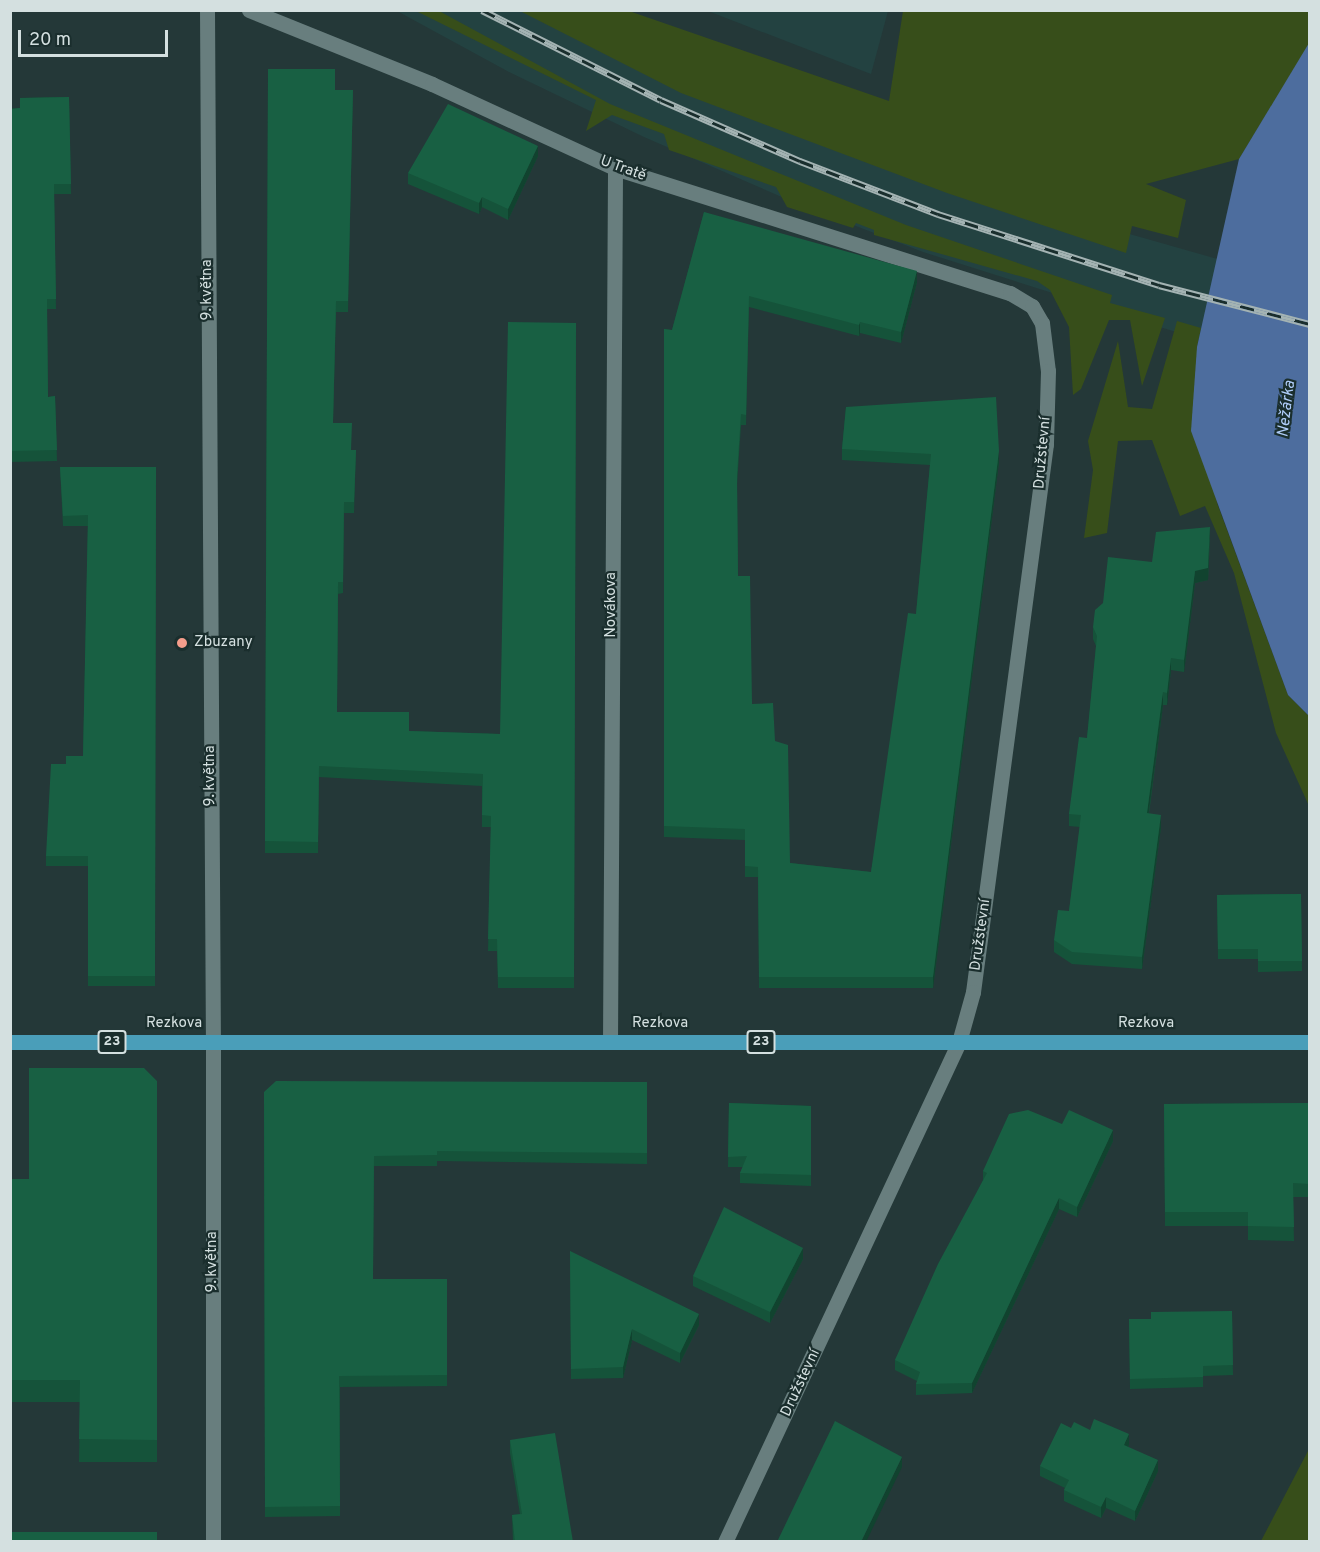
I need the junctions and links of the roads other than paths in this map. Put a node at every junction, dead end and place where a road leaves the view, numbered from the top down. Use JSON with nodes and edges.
{"nodes":[{"id":1,"x":207,"y":10,"type":"edge"},
{"id":2,"x":249,"y":10,"type":"edge"},
{"id":3,"x":615,"y":168,"type":"junction"},
{"id":4,"x":1010,"y":292,"type":"joint"},
{"id":5,"x":10,"y":1042,"type":"edge"},
{"id":6,"x":213,"y":1042,"type":"junction"},
{"id":7,"x":610,"y":1042,"type":"junction"},
{"id":8,"x":959,"y":1042,"type":"junction"},
{"id":9,"x":1309,"y":1042,"type":"edge"},
{"id":10,"x":213,"y":1542,"type":"edge"},
{"id":11,"x":725,"y":1542,"type":"edge"}],
"edges":[{"from":1,"to":6,"type":"street","name":"9. května"},
{"from":2,"to":3,"type":"street","name":"U Tratě"},
{"from":3,"to":4,"type":"street","name":"U Tratě"},
{"from":3,"to":7,"type":"street","name":"Novákova"},
{"from":4,"to":8,"type":"street","name":"Družstevní"},
{"from":5,"to":6,"type":"main road","name":"Rezkova","number":"23"},
{"from":6,"to":7,"type":"main road","name":"Rezkova","number":"23"},
{"from":6,"to":10,"type":"street","name":"9. května"},
{"from":7,"to":8,"type":"main road","name":"Rezkova","number":"23"},
{"from":8,"to":9,"type":"main road","name":"Rezkova","number":"23"},
{"from":8,"to":11,"type":"street","name":"Družstevní"}]}
